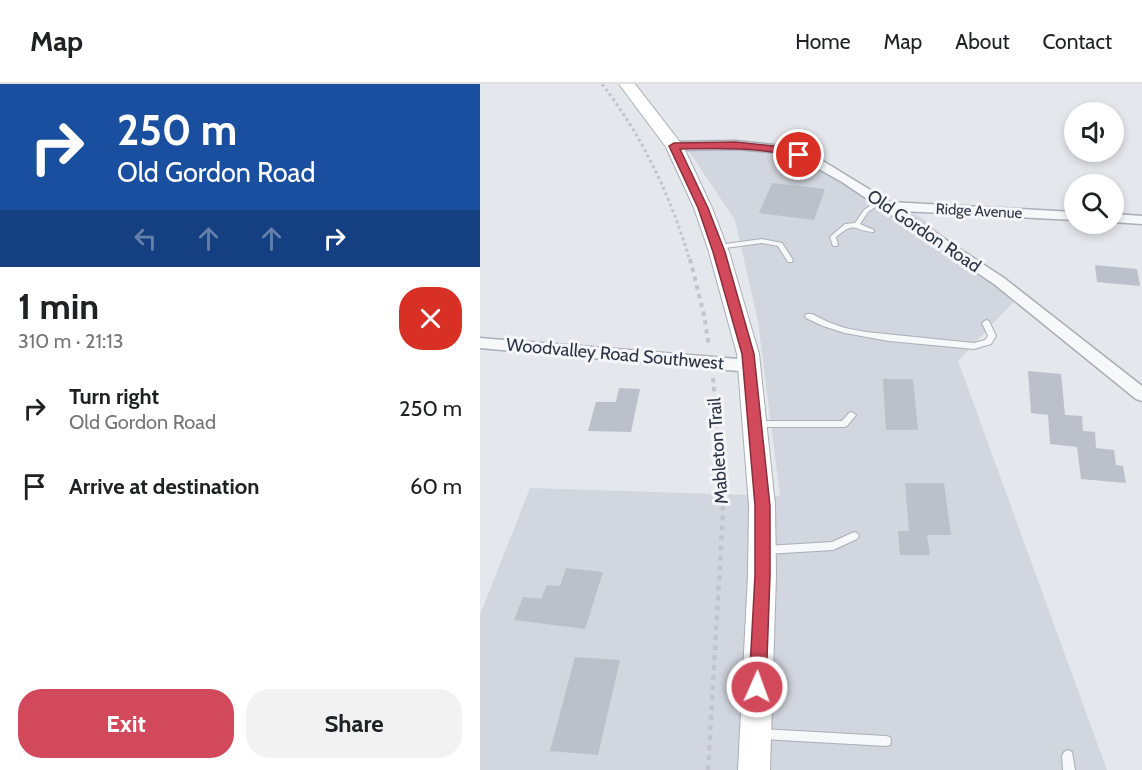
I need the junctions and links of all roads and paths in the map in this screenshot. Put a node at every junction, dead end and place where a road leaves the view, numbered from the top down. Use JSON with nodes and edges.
{"nodes":[{"id":1,"x":602,"y":84,"type":"edge"},
{"id":2,"x":627,"y":84,"type":"edge"},
{"id":3,"x":674,"y":146,"type":"junction"},
{"id":4,"x":882,"y":204,"type":"junction"},
{"id":5,"x":1064,"y":215,"type":"edge"},
{"id":6,"x":1124,"y":219,"type":"edge"},
{"id":7,"x":1142,"y":220,"type":"edge"},
{"id":8,"x":857,"y":224,"type":"junction"},
{"id":9,"x":872,"y":231,"type":"dead end"},
{"id":10,"x":835,"y":245,"type":"dead end"},
{"id":11,"x":717,"y":247,"type":"junction"},
{"id":12,"x":790,"y":260,"type":"dead end"},
{"id":13,"x":809,"y":316,"type":"dead end"},
{"id":14,"x":986,"y":323,"type":"dead end"},
{"id":15,"x":480,"y":343,"type":"edge"},
{"id":16,"x":711,"y":363,"type":"junction"},
{"id":17,"x":750,"y":366,"type":"junction"},
{"id":18,"x":1142,"y":395,"type":"edge"},
{"id":19,"x":852,"y":415,"type":"dead end"},
{"id":20,"x":756,"y":424,"type":"junction"},
{"id":21,"x":854,"y":536,"type":"dead end"},
{"id":22,"x":762,"y":550,"type":"junction"},
{"id":23,"x":756,"y":734,"type":"junction"},
{"id":24,"x":886,"y":741,"type":"dead end"},
{"id":25,"x":1068,"y":756,"type":"dead end"},
{"id":26,"x":708,"y":770,"type":"edge"},
{"id":27,"x":754,"y":770,"type":"edge"},
{"id":28,"x":1069,"y":770,"type":"edge"}],
"edges":[{"from":1,"to":16,"type":"path","name":"Mableton Trail"},
{"from":2,"to":3,"type":"main road"},
{"from":3,"to":4,"type":"street","name":"Old Gordon Road"},
{"from":3,"to":11,"type":"main road"},
{"from":4,"to":5,"type":"street","name":"Ridge Avenue"},
{"from":4,"to":8,"type":"lane"},
{"from":4,"to":18,"type":"street","name":"Old Gordon Road"},
{"from":6,"to":7,"type":"street"},
{"from":8,"to":9,"type":"lane"},
{"from":8,"to":10,"type":"lane"},
{"from":11,"to":12,"type":"lane"},
{"from":11,"to":17,"type":"main road"},
{"from":13,"to":14,"type":"lane"},
{"from":15,"to":16,"type":"street","name":"Woodvalley Road Southwest"},
{"from":16,"to":17,"type":"street","name":"Woodvalley Road Southwest"},
{"from":16,"to":26,"type":"path","name":"Mableton Trail"},
{"from":17,"to":20,"type":"main road"},
{"from":19,"to":20,"type":"lane"},
{"from":20,"to":22,"type":"main road"},
{"from":21,"to":22,"type":"lane"},
{"from":22,"to":23,"type":"main road"},
{"from":23,"to":24,"type":"lane"},
{"from":23,"to":27,"type":"main road"},
{"from":25,"to":28,"type":"lane"}]}
